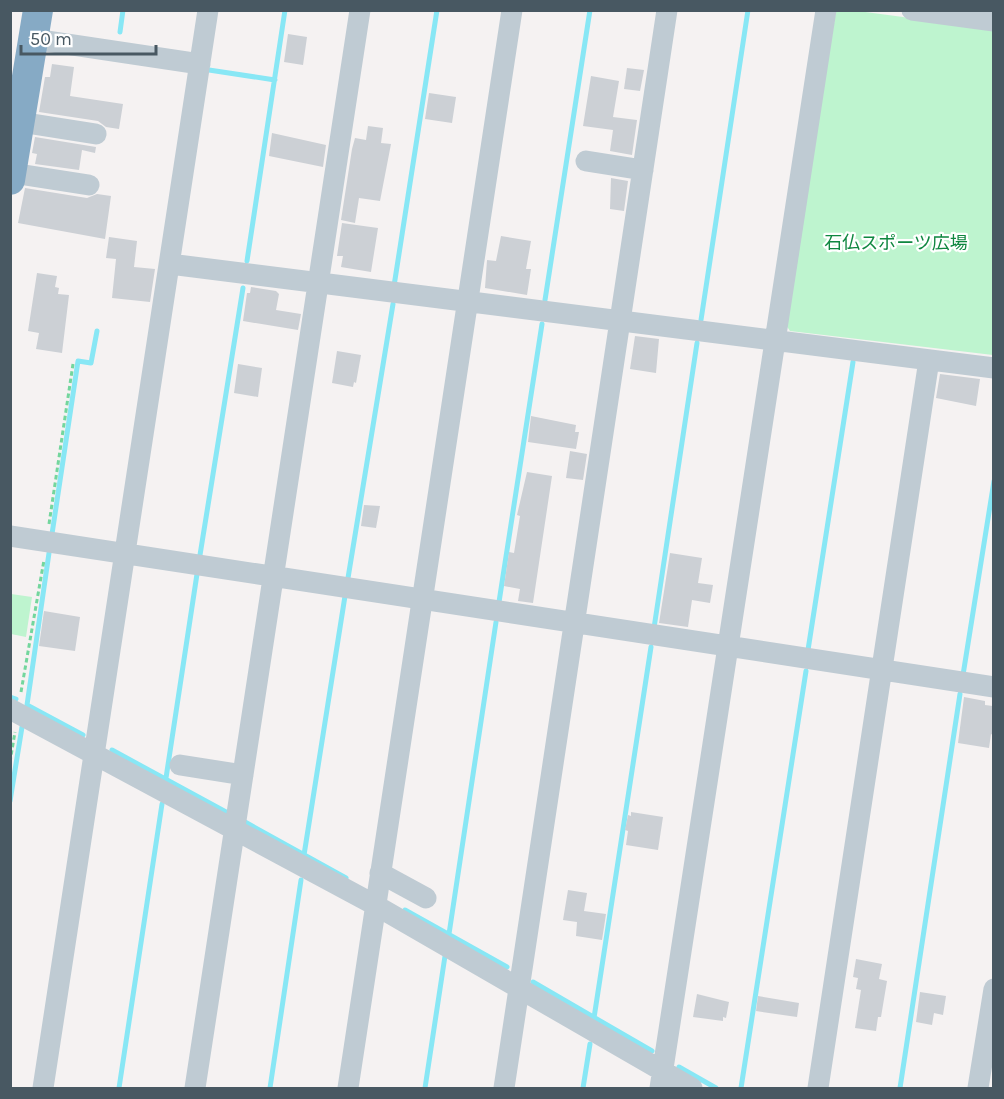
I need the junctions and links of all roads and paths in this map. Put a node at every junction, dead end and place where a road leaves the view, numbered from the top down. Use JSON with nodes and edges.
{"nodes":[{"id":1,"x":208,"y":10,"type":"edge"},
{"id":2,"x":360,"y":10,"type":"edge"},
{"id":3,"x":512,"y":10,"type":"edge"},
{"id":4,"x":667,"y":10,"type":"edge"},
{"id":5,"x":826,"y":10,"type":"edge"},
{"id":6,"x":912,"y":10,"type":"edge"},
{"id":7,"x":993,"y":21,"type":"edge"},
{"id":8,"x":35,"y":25,"type":"edge"},
{"id":9,"x":200,"y":64,"type":"junction"},
{"id":10,"x":18,"y":107,"type":"edge"},
{"id":11,"x":96,"y":134,"type":"dead end"},
{"id":12,"x":586,"y":161,"type":"dead end"},
{"id":13,"x":643,"y":170,"type":"junction"},
{"id":14,"x":11,"y":176,"type":"edge"},
{"id":15,"x":89,"y":184,"type":"dead end"},
{"id":16,"x":170,"y":264,"type":"junction"},
{"id":17,"x":318,"y":282,"type":"junction"},
{"id":18,"x":467,"y":301,"type":"junction"},
{"id":19,"x":620,"y":320,"type":"junction"},
{"id":20,"x":775,"y":340,"type":"junction"},
{"id":21,"x":929,"y":360,"type":"junction"},
{"id":22,"x":73,"y":364,"type":"dead end"},
{"id":23,"x":993,"y":368,"type":"edge"},
{"id":24,"x":10,"y":536,"type":"edge"},
{"id":25,"x":47,"y":542,"type":"junction"},
{"id":26,"x":125,"y":554,"type":"junction"},
{"id":27,"x":273,"y":577,"type":"junction"},
{"id":28,"x":423,"y":599,"type":"junction"},
{"id":29,"x":575,"y":622,"type":"junction"},
{"id":30,"x":728,"y":646,"type":"junction"},
{"id":31,"x":882,"y":670,"type":"junction"},
{"id":32,"x":993,"y":687,"type":"edge"},
{"id":33,"x":14,"y":711,"type":"edge"},
{"id":34,"x":94,"y":753,"type":"junction"},
{"id":35,"x":10,"y":762,"type":"edge"},
{"id":36,"x":180,"y":765,"type":"dead end"},
{"id":37,"x":243,"y":775,"type":"junction"},
{"id":38,"x":235,"y":829,"type":"junction"},
{"id":39,"x":380,"y":873,"type":"junction"},
{"id":40,"x":426,"y":898,"type":"dead end"},
{"id":41,"x":375,"y":906,"type":"junction"},
{"id":42,"x":519,"y":988,"type":"junction"},
{"id":43,"x":993,"y":989,"type":"edge"},
{"id":44,"x":661,"y":1080,"type":"edge"},
{"id":45,"x":43,"y":1089,"type":"edge"},
{"id":46,"x":195,"y":1089,"type":"edge"},
{"id":47,"x":348,"y":1089,"type":"edge"},
{"id":48,"x":504,"y":1089,"type":"edge"},
{"id":49,"x":692,"y":1089,"type":"edge"},
{"id":50,"x":818,"y":1089,"type":"edge"},
{"id":51,"x":978,"y":1089,"type":"edge"}],
"edges":[{"from":1,"to":9,"type":"street"},
{"from":2,"to":17,"type":"street"},
{"from":3,"to":18,"type":"street"},
{"from":4,"to":13,"type":"street"},
{"from":5,"to":20,"type":"street"},
{"from":6,"to":7,"type":"street"},
{"from":8,"to":9,"type":"street"},
{"from":8,"to":10,"type":"highway"},
{"from":9,"to":16,"type":"street"},
{"from":10,"to":11,"type":"street"},
{"from":10,"to":14,"type":"highway"},
{"from":12,"to":13,"type":"street"},
{"from":13,"to":19,"type":"street"},
{"from":14,"to":15,"type":"street"},
{"from":16,"to":17,"type":"street"},
{"from":16,"to":26,"type":"street"},
{"from":17,"to":18,"type":"street"},
{"from":17,"to":27,"type":"street"},
{"from":18,"to":19,"type":"street"},
{"from":18,"to":28,"type":"street"},
{"from":19,"to":20,"type":"street"},
{"from":19,"to":29,"type":"street"},
{"from":20,"to":21,"type":"street"},
{"from":20,"to":30,"type":"street"},
{"from":21,"to":23,"type":"street"},
{"from":21,"to":31,"type":"street"},
{"from":22,"to":25,"type":"path"},
{"from":24,"to":25,"type":"street"},
{"from":25,"to":26,"type":"street"},
{"from":25,"to":33,"type":"path"},
{"from":26,"to":27,"type":"street"},
{"from":26,"to":34,"type":"street"},
{"from":27,"to":28,"type":"street"},
{"from":27,"to":37,"type":"street"},
{"from":28,"to":29,"type":"street"},
{"from":28,"to":39,"type":"street"},
{"from":29,"to":30,"type":"street"},
{"from":29,"to":42,"type":"street"},
{"from":30,"to":31,"type":"street"},
{"from":30,"to":44,"type":"street"},
{"from":31,"to":32,"type":"street"},
{"from":31,"to":50,"type":"street"},
{"from":33,"to":34,"type":"street"},
{"from":33,"to":35,"type":"path"},
{"from":34,"to":38,"type":"street"},
{"from":34,"to":45,"type":"street"},
{"from":36,"to":37,"type":"street"},
{"from":37,"to":38,"type":"street"},
{"from":38,"to":41,"type":"street"},
{"from":38,"to":46,"type":"street"},
{"from":39,"to":40,"type":"street"},
{"from":39,"to":41,"type":"street"},
{"from":41,"to":42,"type":"street"},
{"from":41,"to":47,"type":"street"},
{"from":42,"to":44,"type":"street"},
{"from":42,"to":48,"type":"street"},
{"from":43,"to":51,"type":"street"},
{"from":44,"to":49,"type":"street"}]}
